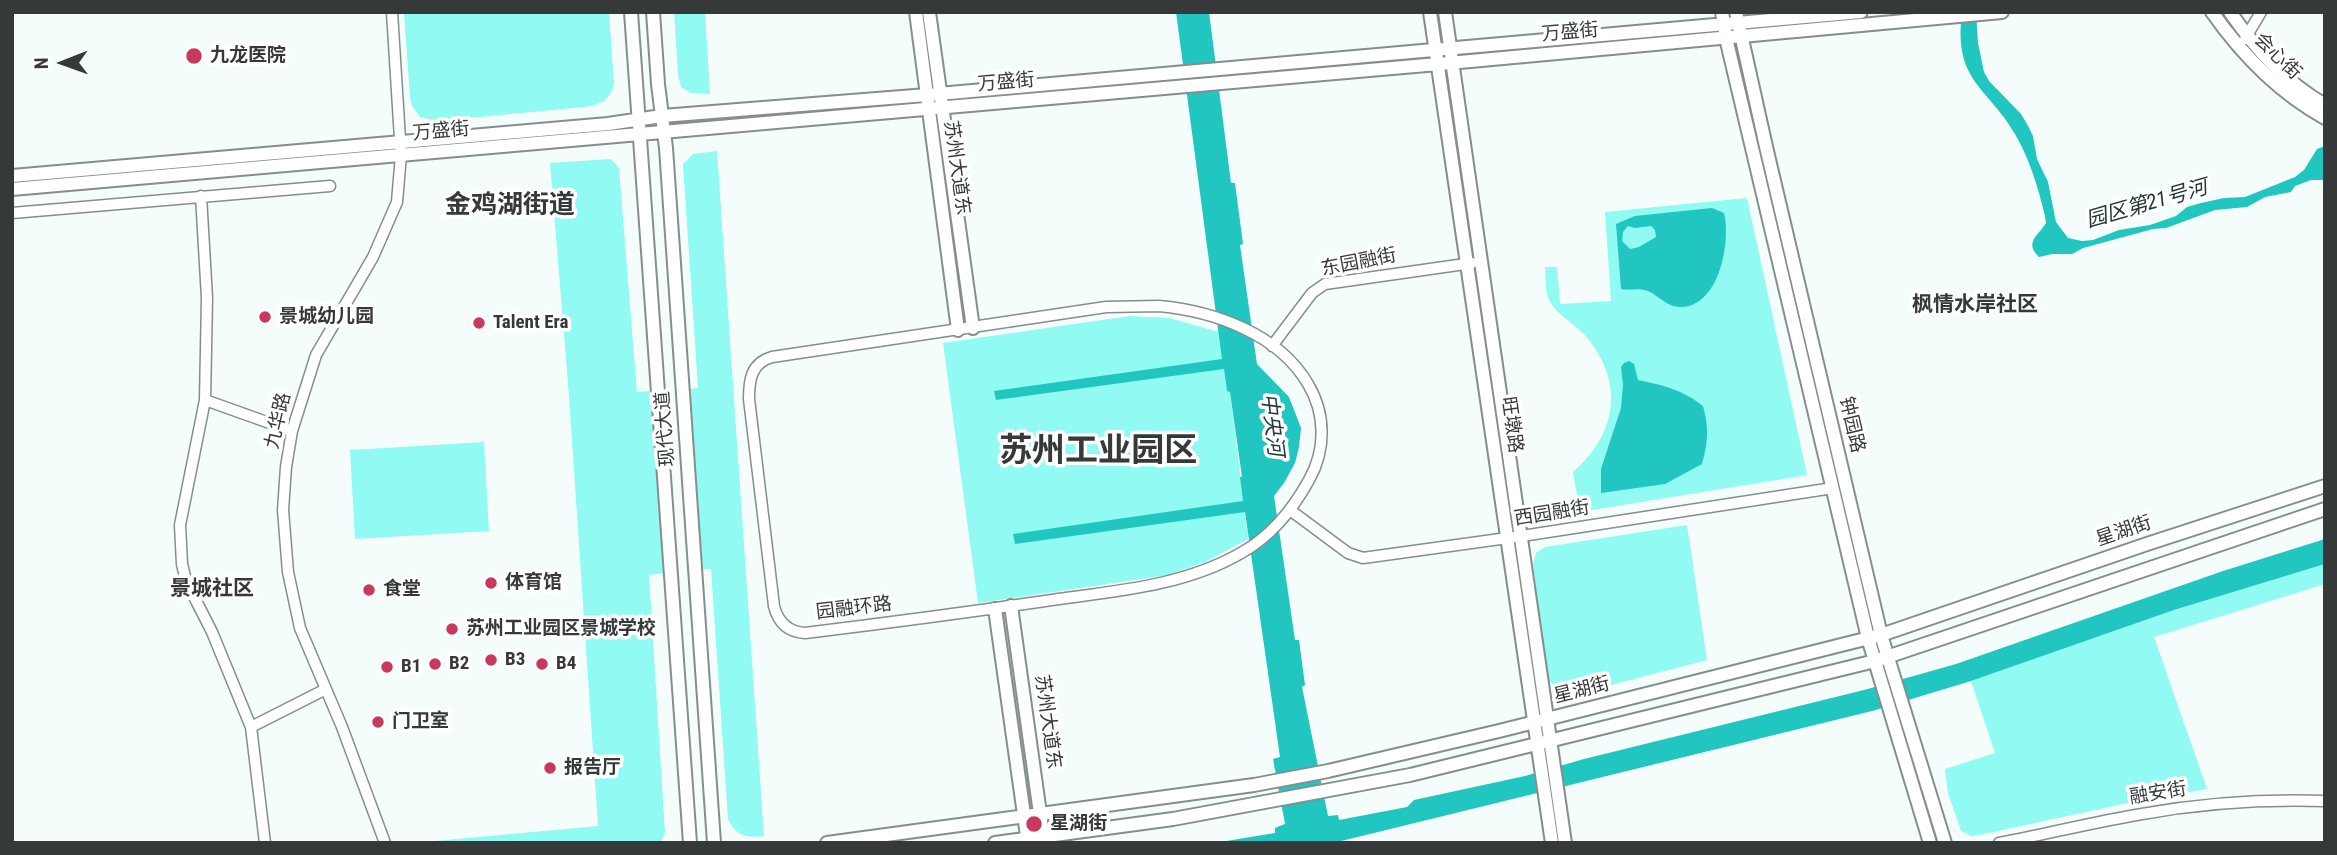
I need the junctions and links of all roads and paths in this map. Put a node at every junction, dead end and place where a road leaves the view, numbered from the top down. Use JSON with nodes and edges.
{"nodes":[{"id":1,"x":392,"y":12,"type":"edge"},
{"id":2,"x":631,"y":12,"type":"edge"},
{"id":3,"x":653,"y":12,"type":"edge"},
{"id":4,"x":916,"y":12,"type":"edge"},
{"id":5,"x":929,"y":12,"type":"edge"},
{"id":6,"x":1430,"y":12,"type":"edge"},
{"id":7,"x":1445,"y":12,"type":"edge"},
{"id":8,"x":1861,"y":12,"type":"edge"},
{"id":9,"x":2002,"y":12,"type":"edge"},
{"id":10,"x":2212,"y":12,"type":"edge"},
{"id":11,"x":2230,"y":12,"type":"edge"},
{"id":12,"x":2261,"y":12,"type":"edge"},
{"id":13,"x":1737,"y":17,"type":"edge"},
{"id":14,"x":1723,"y":18,"type":"edge"},
{"id":15,"x":1741,"y":37,"type":"junction"},
{"id":16,"x":2247,"y":37,"type":"junction"},
{"id":17,"x":1726,"y":38,"type":"junction"},
{"id":18,"x":1451,"y":48,"type":"junction"},
{"id":19,"x":2238,"y":48,"type":"junction"},
{"id":20,"x":1435,"y":49,"type":"junction"},
{"id":21,"x":1452,"y":63,"type":"junction"},
{"id":22,"x":1438,"y":64,"type":"junction"},
{"id":23,"x":934,"y":94,"type":"junction"},
{"id":24,"x":2325,"y":105,"type":"edge"},
{"id":25,"x":936,"y":109,"type":"junction"},
{"id":26,"x":662,"y":116,"type":"junction"},
{"id":27,"x":2325,"y":118,"type":"edge"},
{"id":28,"x":638,"y":119,"type":"junction"},
{"id":29,"x":664,"y":132,"type":"junction"},
{"id":30,"x":639,"y":135,"type":"junction"},
{"id":31,"x":400,"y":148,"type":"junction"},
{"id":32,"x":12,"y":176,"type":"edge"},
{"id":33,"x":330,"y":186,"type":"dead end"},
{"id":34,"x":12,"y":189,"type":"edge"},
{"id":35,"x":201,"y":196,"type":"junction"},
{"id":36,"x":12,"y":213,"type":"edge"},
{"id":37,"x":1474,"y":263,"type":"junction"},
{"id":38,"x":973,"y":328,"type":"junction"},
{"id":39,"x":958,"y":330,"type":"junction"},
{"id":40,"x":1268,"y":343,"type":"junction"},
{"id":41,"x":205,"y":400,"type":"junction"},
{"id":42,"x":292,"y":431,"type":"junction"},
{"id":43,"x":2325,"y":486,"type":"edge"},
{"id":44,"x":1833,"y":488,"type":"junction"},
{"id":45,"x":2325,"y":509,"type":"edge"},
{"id":46,"x":1290,"y":510,"type":"junction"},
{"id":47,"x":1522,"y":536,"type":"junction"},
{"id":48,"x":1508,"y":538,"type":"junction"},
{"id":49,"x":1010,"y":606,"type":"junction"},
{"id":50,"x":995,"y":609,"type":"junction"},
{"id":51,"x":1875,"y":637,"type":"junction"},
{"id":52,"x":1881,"y":659,"type":"junction"},
{"id":53,"x":1886,"y":679,"type":"junction"},
{"id":54,"x":326,"y":690,"type":"junction"},
{"id":55,"x":1541,"y":721,"type":"junction"},
{"id":56,"x":251,"y":727,"type":"junction"},
{"id":57,"x":1545,"y":744,"type":"junction"},
{"id":58,"x":1552,"y":797,"type":"junction"},
{"id":59,"x":2325,"y":801,"type":"edge"},
{"id":60,"x":1040,"y":814,"type":"junction"},
{"id":61,"x":1025,"y":816,"type":"junction"},
{"id":62,"x":2064,"y":831,"type":"junction"},
{"id":63,"x":1044,"y":840,"type":"edge"},
{"id":64,"x":1028,"y":841,"type":"edge"},
{"id":65,"x":265,"y":843,"type":"edge"},
{"id":66,"x":385,"y":843,"type":"edge"},
{"id":67,"x":690,"y":843,"type":"edge"},
{"id":68,"x":714,"y":843,"type":"edge"},
{"id":69,"x":827,"y":843,"type":"edge"},
{"id":70,"x":995,"y":843,"type":"edge"},
{"id":71,"x":1552,"y":843,"type":"edge"},
{"id":72,"x":1565,"y":843,"type":"edge"},
{"id":73,"x":1930,"y":843,"type":"edge"},
{"id":74,"x":1945,"y":843,"type":"edge"},
{"id":75,"x":1999,"y":843,"type":"edge"},
{"id":76,"x":2068,"y":843,"type":"edge"}],
"edges":[{"from":1,"to":31,"type":"street","name":"九华路"},
{"from":2,"to":28,"type":"main road","name":"现代大道"},
{"from":3,"to":26,"type":"main road","name":"现代大道"},
{"from":4,"to":23,"type":"main road","name":"苏州大道东"},
{"from":5,"to":23,"type":"main road","name":"苏州大道东"},
{"from":6,"to":20,"type":"main road","name":"旺墩路"},
{"from":7,"to":18,"type":"main road","name":"旺墩路"},
{"from":8,"to":13,"type":"main road","name":"万盛街"},
{"from":9,"to":15,"type":"main road","name":"万盛街"},
{"from":10,"to":19,"type":"main road","name":"会心街"},
{"from":11,"to":16,"type":"main road","name":"会心街"},
{"from":12,"to":16,"type":"street"},
{"from":13,"to":14,"type":"main road","name":"万盛街"},
{"from":13,"to":15,"type":"main road","name":"钟园路"},
{"from":14,"to":17,"type":"main road","name":"钟园路"},
{"from":14,"to":18,"type":"main road","name":"万盛街"},
{"from":15,"to":17,"type":"main road","name":"万盛街"},
{"from":15,"to":51,"type":"main road","name":"钟园路"},
{"from":16,"to":19,"type":"street"},
{"from":16,"to":24,"type":"main road","name":"会心街"},
{"from":17,"to":21,"type":"main road","name":"万盛街"},
{"from":17,"to":44,"type":"main road","name":"钟园路"},
{"from":18,"to":20,"type":"main road","name":"万盛街"},
{"from":18,"to":21,"type":"main road","name":"旺墩路"},
{"from":19,"to":27,"type":"main road","name":"会心街"},
{"from":20,"to":22,"type":"main road","name":"旺墩路"},
{"from":20,"to":23,"type":"main road","name":"万盛街"},
{"from":21,"to":22,"type":"main road","name":"万盛街"},
{"from":21,"to":37,"type":"main road","name":"旺墩路"},
{"from":22,"to":25,"type":"main road","name":"万盛街"},
{"from":22,"to":37,"type":"main road","name":"旺墩路"},
{"from":23,"to":25,"type":"main road","name":"苏州大道东"},
{"from":23,"to":26,"type":"main road","name":"万盛街"},
{"from":25,"to":29,"type":"main road","name":"万盛街"},
{"from":25,"to":38,"type":"main road","name":"苏州大道东"},
{"from":25,"to":39,"type":"main road","name":"苏州大道东"},
{"from":26,"to":28,"type":"main road","name":"万盛街"},
{"from":26,"to":29,"type":"main road","name":"现代大道"},
{"from":28,"to":30,"type":"main road","name":"现代大道"},
{"from":28,"to":31,"type":"main road","name":"万盛街"},
{"from":29,"to":30,"type":"main road","name":"万盛街"},
{"from":29,"to":68,"type":"main road","name":"现代大道"},
{"from":30,"to":31,"type":"main road","name":"万盛街"},
{"from":30,"to":67,"type":"main road","name":"现代大道"},
{"from":31,"to":32,"type":"main road","name":"万盛街"},
{"from":31,"to":34,"type":"main road","name":"万盛街"},
{"from":31,"to":42,"type":"street","name":"九华路"},
{"from":33,"to":35,"type":"street"},
{"from":35,"to":36,"type":"street"},
{"from":35,"to":41,"type":"street"},
{"from":37,"to":40,"type":"street","name":"东园融街"},
{"from":37,"to":47,"type":"main road","name":"旺墩路"},
{"from":37,"to":48,"type":"main road","name":"旺墩路"},
{"from":38,"to":39,"type":"street","name":"园融环路"},
{"from":38,"to":40,"type":"street","name":"园融环路"},
{"from":39,"to":50,"type":"street","name":"园融环路"},
{"from":40,"to":46,"type":"street","name":"园融环路"},
{"from":41,"to":42,"type":"street"},
{"from":41,"to":56,"type":"street"},
{"from":42,"to":54,"type":"street","name":"九华路"},
{"from":43,"to":51,"type":"main road","name":"星湖街"},
{"from":44,"to":47,"type":"street","name":"西园融街"},
{"from":44,"to":51,"type":"main road","name":"钟园路"},
{"from":45,"to":52,"type":"main road"},
{"from":46,"to":48,"type":"street","name":"西园融街"},
{"from":46,"to":49,"type":"street","name":"园融环路"},
{"from":47,"to":48,"type":"street","name":"西园融街"},
{"from":47,"to":55,"type":"main road","name":"旺墩路"},
{"from":48,"to":55,"type":"main road","name":"旺墩路"},
{"from":49,"to":50,"type":"street","name":"园融环路"},
{"from":49,"to":60,"type":"main road","name":"苏州大道东"},
{"from":50,"to":61,"type":"main road","name":"苏州大道东"},
{"from":51,"to":52,"type":"main road","name":"钟园路"},
{"from":51,"to":55,"type":"main road","name":"星湖街"},
{"from":52,"to":53,"type":"main road","name":"钟园路"},
{"from":52,"to":57,"type":"main road"},
{"from":53,"to":73,"type":"main road","name":"钟园路"},
{"from":53,"to":74,"type":"main road","name":"钟园路"},
{"from":54,"to":56,"type":"street"},
{"from":54,"to":66,"type":"street","name":"九华路"},
{"from":55,"to":57,"type":"main road","name":"旺墩路"},
{"from":55,"to":60,"type":"main road","name":"星湖街"},
{"from":56,"to":65,"type":"street"},
{"from":57,"to":58,"type":"main road","name":"旺墩路"},
{"from":57,"to":63,"type":"main road"},
{"from":58,"to":71,"type":"main road","name":"旺墩路"},
{"from":58,"to":72,"type":"main road","name":"旺墩路"},
{"from":59,"to":62,"type":"street","name":"融安街"},
{"from":60,"to":61,"type":"main road","name":"星湖街"},
{"from":60,"to":63,"type":"main road","name":"苏州大道东"},
{"from":61,"to":64,"type":"main road","name":"苏州大道东"},
{"from":61,"to":69,"type":"main road","name":"星湖街"},
{"from":62,"to":75,"type":"street","name":"融安街"},
{"from":62,"to":76,"type":"street"},
{"from":63,"to":64,"type":"main road"},
{"from":64,"to":70,"type":"main road"}]}
